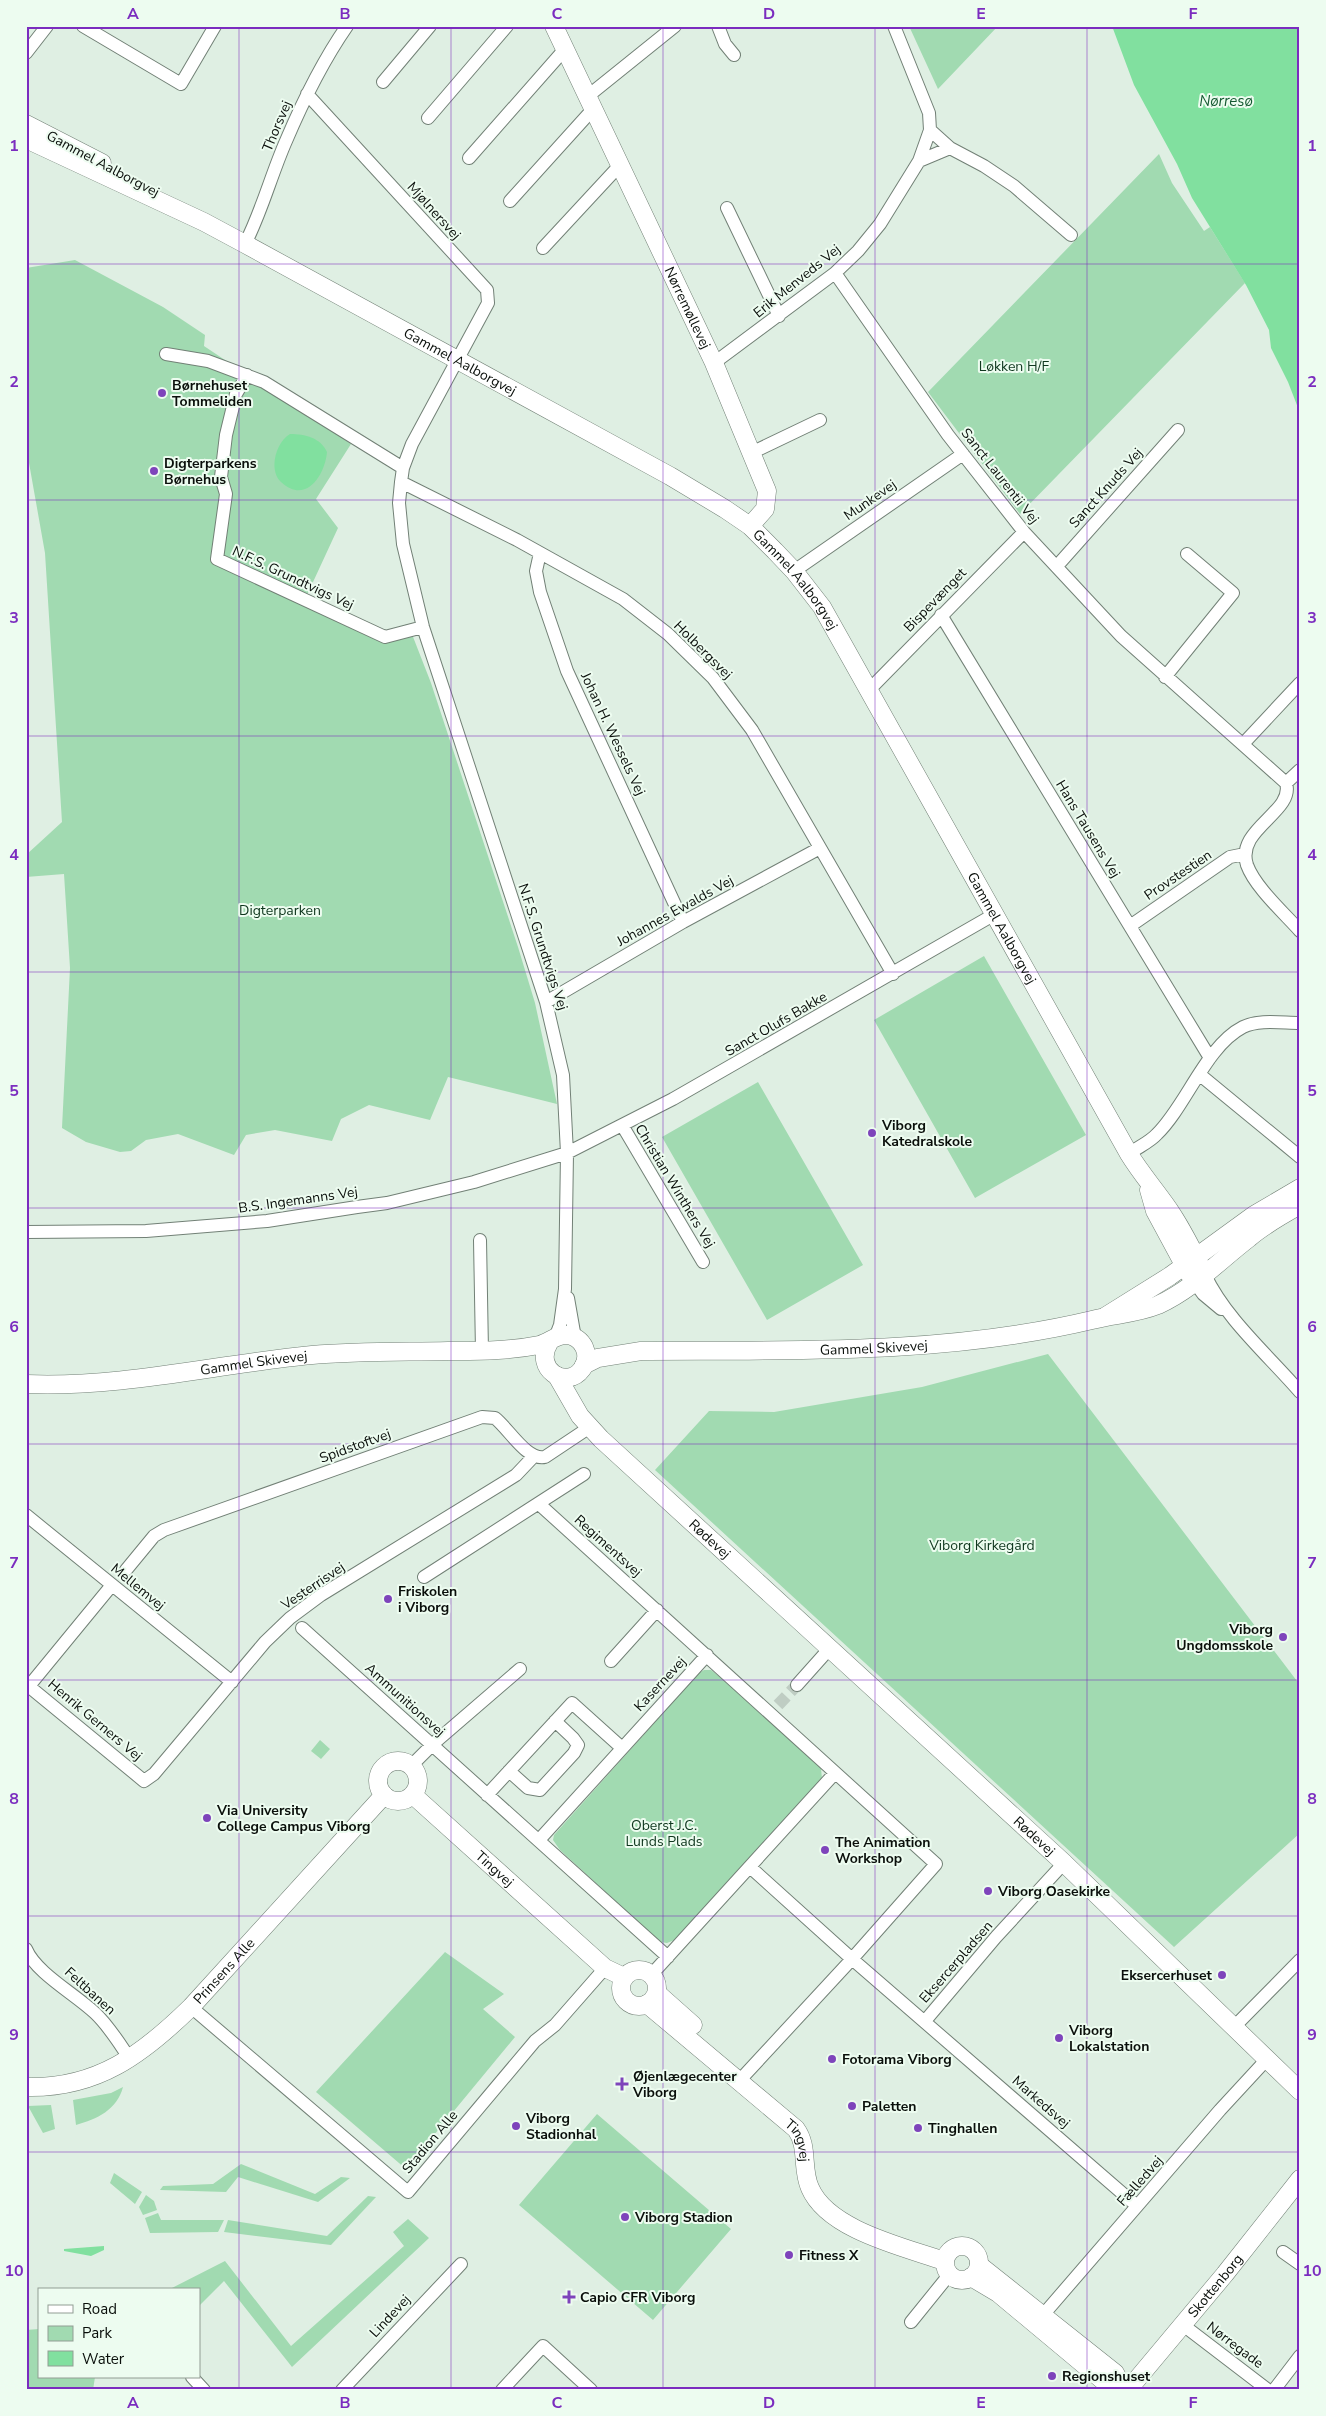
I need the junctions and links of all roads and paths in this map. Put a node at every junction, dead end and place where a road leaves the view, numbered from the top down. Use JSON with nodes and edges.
{"nodes":[{"id":1,"x":47,"y":26,"type":"edge"},
{"id":2,"x":83,"y":26,"type":"edge"},
{"id":3,"x":215,"y":26,"type":"edge"},
{"id":4,"x":347,"y":26,"type":"edge"},
{"id":5,"x":430,"y":26,"type":"edge"},
{"id":6,"x":507,"y":26,"type":"edge"},
{"id":7,"x":554,"y":26,"type":"edge"},
{"id":8,"x":675,"y":26,"type":"edge"},
{"id":9,"x":718,"y":26,"type":"edge"},
{"id":10,"x":894,"y":26,"type":"edge"},
{"id":11,"x":565,"y":50,"type":"junction"},
{"id":12,"x":26,"y":53,"type":"edge"},
{"id":13,"x":734,"y":55,"type":"dead end"},
{"id":14,"x":383,"y":82,"type":"dead end"},
{"id":15,"x":307,"y":94,"type":"junction"},
{"id":16,"x":591,"y":102,"type":"junction"},
{"id":17,"x":428,"y":118,"type":"dead end"},
{"id":18,"x":26,"y":124,"type":"edge"},
{"id":19,"x":930,"y":130,"type":"junction"},
{"id":20,"x":26,"y":139,"type":"edge"},
{"id":21,"x":950,"y":148,"type":"junction"},
{"id":22,"x":469,"y":158,"type":"dead end"},
{"id":23,"x":919,"y":161,"type":"junction"},
{"id":24,"x":620,"y":165,"type":"junction"},
{"id":25,"x":510,"y":201,"type":"dead end"},
{"id":26,"x":727,"y":208,"type":"dead end"},
{"id":27,"x":204,"y":222,"type":"junction"},
{"id":28,"x":1071,"y":235,"type":"dead end"},
{"id":29,"x":245,"y":244,"type":"junction"},
{"id":30,"x":542,"y":248,"type":"dead end"},
{"id":31,"x":835,"y":273,"type":"junction"},
{"id":32,"x":779,"y":316,"type":"junction"},
{"id":33,"x":166,"y":354,"type":"dead end"},
{"id":34,"x":457,"y":360,"type":"junction"},
{"id":35,"x":714,"y":363,"type":"junction"},
{"id":36,"x":247,"y":375,"type":"junction"},
{"id":37,"x":820,"y":420,"type":"dead end"},
{"id":38,"x":1178,"y":430,"type":"dead end"},
{"id":39,"x":751,"y":453,"type":"junction"},
{"id":40,"x":963,"y":454,"type":"junction"},
{"id":41,"x":402,"y":468,"type":"junction"},
{"id":42,"x":401,"y":482,"type":"junction"},
{"id":43,"x":750,"y":526,"type":"junction"},
{"id":44,"x":1024,"y":532,"type":"junction"},
{"id":45,"x":540,"y":553,"type":"junction"},
{"id":46,"x":1187,"y":554,"type":"dead end"},
{"id":47,"x":1057,"y":566,"type":"junction"},
{"id":48,"x":794,"y":571,"type":"junction"},
{"id":49,"x":941,"y":615,"type":"junction"},
{"id":50,"x":423,"y":627,"type":"junction"},
{"id":51,"x":1165,"y":677,"type":"junction"},
{"id":52,"x":1300,"y":683,"type":"edge"},
{"id":53,"x":868,"y":691,"type":"junction"},
{"id":54,"x":1243,"y":744,"type":"junction"},
{"id":55,"x":1300,"y":770,"type":"edge"},
{"id":56,"x":1286,"y":783,"type":"junction"},
{"id":57,"x":820,"y":848,"type":"junction"},
{"id":58,"x":1245,"y":854,"type":"junction"},
{"id":59,"x":995,"y":914,"type":"junction"},
{"id":60,"x":683,"y":922,"type":"junction"},
{"id":61,"x":1130,"y":926,"type":"junction"},
{"id":62,"x":1300,"y":930,"type":"edge"},
{"id":63,"x":893,"y":974,"type":"junction"},
{"id":64,"x":546,"y":1002,"type":"junction"},
{"id":65,"x":1300,"y":1023,"type":"edge"},
{"id":66,"x":1210,"y":1058,"type":"junction"},
{"id":67,"x":1199,"y":1074,"type":"junction"},
{"id":68,"x":622,"y":1125,"type":"junction"},
{"id":69,"x":567,"y":1153,"type":"junction"},
{"id":70,"x":1129,"y":1154,"type":"junction"},
{"id":71,"x":1300,"y":1157,"type":"edge"},
{"id":72,"x":1300,"y":1188,"type":"edge"},
{"id":73,"x":1300,"y":1205,"type":"edge"},
{"id":74,"x":26,"y":1232,"type":"edge"},
{"id":75,"x":480,"y":1240,"type":"dead end"},
{"id":76,"x":1190,"y":1261,"type":"junction"},
{"id":77,"x":703,"y":1262,"type":"dead end"},
{"id":78,"x":1200,"y":1279,"type":"junction"},
{"id":79,"x":565,"y":1289,"type":"junction"},
{"id":80,"x":1106,"y":1316,"type":"junction"},
{"id":81,"x":552,"y":1340,"type":"junction"},
{"id":82,"x":578,"y":1340,"type":"junction"},
{"id":83,"x":482,"y":1351,"type":"junction"},
{"id":84,"x":500,"y":1351,"type":"junction"},
{"id":85,"x":641,"y":1351,"type":"junction"},
{"id":86,"x":581,"y":1369,"type":"junction"},
{"id":87,"x":551,"y":1370,"type":"junction"},
{"id":88,"x":26,"y":1384,"type":"edge"},
{"id":89,"x":1300,"y":1392,"type":"edge"},
{"id":90,"x":590,"y":1427,"type":"junction"},
{"id":91,"x":534,"y":1456,"type":"junction"},
{"id":92,"x":584,"y":1474,"type":"dead end"},
{"id":93,"x":539,"y":1504,"type":"junction"},
{"id":94,"x":26,"y":1516,"type":"edge"},
{"id":95,"x":126,"y":1570,"type":"dead end"},
{"id":96,"x":424,"y":1577,"type":"dead end"},
{"id":97,"x":112,"y":1585,"type":"junction"},
{"id":98,"x":657,"y":1610,"type":"junction"},
{"id":99,"x":302,"y":1628,"type":"dead end"},
{"id":100,"x":830,"y":1648,"type":"junction"},
{"id":101,"x":707,"y":1655,"type":"junction"},
{"id":102,"x":611,"y":1661,"type":"dead end"},
{"id":103,"x":520,"y":1669,"type":"dead end"},
{"id":104,"x":232,"y":1682,"type":"junction"},
{"id":105,"x":28,"y":1685,"type":"edge"},
{"id":106,"x":797,"y":1685,"type":"tunnel mouth"},
{"id":107,"x":554,"y":1721,"type":"junction"},
{"id":108,"x":433,"y":1744,"type":"junction"},
{"id":109,"x":622,"y":1748,"type":"junction"},
{"id":110,"x":411,"y":1766,"type":"junction"},
{"id":111,"x":509,"y":1771,"type":"junction"},
{"id":112,"x":835,"y":1773,"type":"junction"},
{"id":113,"x":144,"y":1780,"type":"joint"},
{"id":114,"x":384,"y":1795,"type":"junction"},
{"id":115,"x":413,"y":1795,"type":"junction"},
{"id":116,"x":487,"y":1795,"type":"junction"},
{"id":117,"x":539,"y":1840,"type":"junction"},
{"id":118,"x":1064,"y":1863,"type":"junction"},
{"id":119,"x":750,"y":1867,"type":"junction"},
{"id":120,"x":26,"y":1949,"type":"edge"},
{"id":121,"x":668,"y":1957,"type":"junction"},
{"id":122,"x":852,"y":1959,"type":"junction"},
{"id":123,"x":1300,"y":1960,"type":"edge"},
{"id":124,"x":605,"y":1968,"type":"junction"},
{"id":125,"x":652,"y":1974,"type":"junction"},
{"id":126,"x":624,"y":1977,"type":"junction"},
{"id":127,"x":652,"y":1999,"type":"junction"},
{"id":128,"x":191,"y":2007,"type":"junction"},
{"id":129,"x":925,"y":2021,"type":"junction"},
{"id":130,"x":1235,"y":2026,"type":"junction"},
{"id":131,"x":1268,"y":2058,"type":"junction"},
{"id":132,"x":130,"y":2060,"type":"junction"},
{"id":133,"x":743,"y":2076,"type":"junction"},
{"id":134,"x":26,"y":2088,"type":"edge"},
{"id":135,"x":1300,"y":2091,"type":"edge"},
{"id":136,"x":1300,"y":2179,"type":"edge"},
{"id":137,"x":1137,"y":2206,"type":"junction"},
{"id":138,"x":1283,"y":2252,"type":"dead end"},
{"id":139,"x":948,"y":2262,"type":"junction"},
{"id":140,"x":461,"y":2264,"type":"dead end"},
{"id":141,"x":1300,"y":2264,"type":"edge"},
{"id":142,"x":975,"y":2271,"type":"junction"},
{"id":143,"x":1040,"y":2319,"type":"junction"},
{"id":144,"x":910,"y":2322,"type":"dead end"},
{"id":145,"x":1183,"y":2325,"type":"junction"},
{"id":146,"x":1300,"y":2356,"type":"edge"},
{"id":147,"x":193,"y":2378,"type":"edge"},
{"id":148,"x":204,"y":2390,"type":"edge"},
{"id":149,"x":342,"y":2390,"type":"edge"},
{"id":150,"x":502,"y":2390,"type":"edge"},
{"id":151,"x":591,"y":2390,"type":"edge"},
{"id":152,"x":1120,"y":2390,"type":"edge"},
{"id":153,"x":1124,"y":2390,"type":"edge"},
{"id":154,"x":1128,"y":2390,"type":"edge"},
{"id":155,"x":1268,"y":2390,"type":"edge"},
{"id":156,"x":1274,"y":2390,"type":"edge"}],
"edges":[{"from":1,"to":12,"type":"street"},
{"from":2,"to":3,"type":"street"},
{"from":4,"to":15,"type":"street","name":"Thorsvej"},
{"from":5,"to":14,"type":"street"},
{"from":6,"to":17,"type":"street"},
{"from":7,"to":11,"type":"street","name":"Nørremøllevej"},
{"from":8,"to":16,"type":"street"},
{"from":9,"to":13,"type":"street"},
{"from":10,"to":19,"type":"street","name":"Erik Menveds Vej"},
{"from":11,"to":16,"type":"street","name":"Nørremøllevej"},
{"from":11,"to":22,"type":"street"},
{"from":15,"to":29,"type":"street","name":"Thorsvej"},
{"from":15,"to":34,"type":"street","name":"Mjølnersvej"},
{"from":16,"to":24,"type":"street","name":"Nørremøllevej"},
{"from":16,"to":25,"type":"street"},
{"from":18,"to":27,"type":"street","name":"Gammel Aalborgvej"},
{"from":19,"to":21,"type":"street"},
{"from":19,"to":23,"type":"street","name":"Erik Menveds Vej"},
{"from":20,"to":27,"type":"street","name":"Gammel Aalborgvej"},
{"from":21,"to":23,"type":"street"},
{"from":21,"to":28,"type":"street"},
{"from":23,"to":31,"type":"street","name":"Erik Menveds Vej"},
{"from":24,"to":30,"type":"street"},
{"from":24,"to":35,"type":"street","name":"Nørremøllevej"},
{"from":26,"to":32,"type":"street"},
{"from":27,"to":29,"type":"street","name":"Gammel Aalborgvej"},
{"from":29,"to":34,"type":"street","name":"Gammel Aalborgvej"},
{"from":31,"to":32,"type":"street","name":"Erik Menveds Vej"},
{"from":31,"to":40,"type":"street","name":"Sanct Laurentii Vej"},
{"from":32,"to":35,"type":"street","name":"Erik Menveds Vej"},
{"from":33,"to":36,"type":"street"},
{"from":34,"to":41,"type":"street","name":"N.F.S. Grundtvigs Vej"},
{"from":34,"to":43,"type":"street","name":"Gammel Aalborgvej"},
{"from":35,"to":39,"type":"street","name":"Nørremøllevej"},
{"from":36,"to":41,"type":"street"},
{"from":36,"to":50,"type":"street","name":"N.F.S. Grundtvigs Vej"},
{"from":37,"to":39,"type":"street"},
{"from":38,"to":47,"type":"street","name":"Sanct Knuds Vej"},
{"from":39,"to":43,"type":"street","name":"Nørremøllevej"},
{"from":40,"to":44,"type":"street","name":"Sanct Laurentii Vej"},
{"from":40,"to":48,"type":"street","name":"Munkevej"},
{"from":41,"to":42,"type":"street","name":"N.F.S. Grundtvigs Vej"},
{"from":42,"to":45,"type":"street","name":"Holbergsvej"},
{"from":42,"to":50,"type":"street","name":"N.F.S. Grundtvigs Vej"},
{"from":43,"to":48,"type":"street","name":"Gammel Aalborgvej"},
{"from":44,"to":47,"type":"street","name":"Sanct Laurentii Vej"},
{"from":44,"to":49,"type":"street","name":"Bispevænget"},
{"from":45,"to":57,"type":"street","name":"Holbergsvej"},
{"from":45,"to":60,"type":"street","name":"Johan H. Wessels Vej"},
{"from":46,"to":51,"type":"street"},
{"from":47,"to":51,"type":"street","name":"Sanct Laurentii Vej"},
{"from":48,"to":53,"type":"street","name":"Gammel Aalborgvej"},
{"from":49,"to":53,"type":"street","name":"Bispevænget"},
{"from":49,"to":61,"type":"street","name":"Hans Tausens Vej"},
{"from":50,"to":64,"type":"street","name":"N.F.S. Grundtvigs Vej"},
{"from":51,"to":54,"type":"street","name":"Sanct Laurentii Vej"},
{"from":52,"to":54,"type":"street"},
{"from":53,"to":59,"type":"street","name":"Gammel Aalborgvej"},
{"from":54,"to":56,"type":"street","name":"Sanct Laurentii Vej"},
{"from":55,"to":56,"type":"street"},
{"from":56,"to":58,"type":"street"},
{"from":57,"to":60,"type":"street","name":"Johannes Ewalds Vej"},
{"from":57,"to":63,"type":"street","name":"Holbergsvej"},
{"from":58,"to":61,"type":"street","name":"Provstestien"},
{"from":58,"to":62,"type":"street"},
{"from":59,"to":63,"type":"street","name":"Sanct Olufs Bakke"},
{"from":59,"to":70,"type":"street","name":"Gammel Aalborgvej"},
{"from":60,"to":64,"type":"street","name":"Johannes Ewalds Vej"},
{"from":61,"to":66,"type":"street","name":"Hans Tausens Vej"},
{"from":63,"to":68,"type":"street","name":"Sanct Olufs Bakke"},
{"from":64,"to":69,"type":"street","name":"N.F.S. Grundtvigs Vej"},
{"from":65,"to":66,"type":"street"},
{"from":66,"to":67,"type":"street"},
{"from":67,"to":70,"type":"street"},
{"from":67,"to":71,"type":"street"},
{"from":68,"to":69,"type":"street","name":"Sanct Olufs Bakke"},
{"from":68,"to":77,"type":"street","name":"Christian Winthers Vej"},
{"from":69,"to":74,"type":"street","name":"B.S. Ingemanns Vej"},
{"from":69,"to":79,"type":"street","name":"N.F.S. Grundtvigs Vej"},
{"from":70,"to":76,"type":"street","name":"Gammel Aalborgvej"},
{"from":72,"to":76,"type":"street","name":"Gammel Skivevej"},
{"from":73,"to":78,"type":"street","name":"Gammel Skivevej"},
{"from":75,"to":83,"type":"street"},
{"from":76,"to":78,"type":"street","name":"Gammel Aalborgvej"},
{"from":76,"to":80,"type":"street","name":"Gammel Skivevej"},
{"from":78,"to":80,"type":"street","name":"Gammel Skivevej"},
{"from":78,"to":89,"type":"street"},
{"from":79,"to":81,"type":"street","name":"N.F.S. Grundtvigs Vej"},
{"from":79,"to":82,"type":"street","name":"N.F.S. Grundtvigs Vej"},
{"from":80,"to":85,"type":"street","name":"Gammel Skivevej"},
{"from":81,"to":82,"type":"street"},
{"from":81,"to":84,"type":"street","name":"Gammel Skivevej"},
{"from":81,"to":87,"type":"street"},
{"from":82,"to":85,"type":"street","name":"Gammel Skivevej"},
{"from":82,"to":86,"type":"street"},
{"from":83,"to":84,"type":"street","name":"Gammel Skivevej"},
{"from":83,"to":88,"type":"street","name":"Gammel Skivevej"},
{"from":84,"to":87,"type":"street","name":"Gammel Skivevej"},
{"from":85,"to":86,"type":"street","name":"Gammel Skivevej"},
{"from":86,"to":87,"type":"street"},
{"from":86,"to":90,"type":"street","name":"Rødevej"},
{"from":87,"to":90,"type":"street","name":"Rødevej"},
{"from":90,"to":91,"type":"street"},
{"from":90,"to":100,"type":"street","name":"Rødevej"},
{"from":91,"to":95,"type":"street","name":"Spidstoftvej"},
{"from":91,"to":104,"type":"street","name":"Vesterrisvej"},
{"from":92,"to":93,"type":"street"},
{"from":93,"to":96,"type":"street"},
{"from":93,"to":98,"type":"street","name":"Regimentsvej"},
{"from":94,"to":97,"type":"street","name":"Mellemvej"},
{"from":97,"to":104,"type":"street","name":"Mellemvej"},
{"from":97,"to":105,"type":"street"},
{"from":98,"to":101,"type":"street","name":"Regimentsvej"},
{"from":98,"to":102,"type":"street"},
{"from":99,"to":108,"type":"street","name":"Ammunitionsvej"},
{"from":100,"to":106,"type":"street"},
{"from":100,"to":118,"type":"street","name":"Rødevej"},
{"from":101,"to":109,"type":"street","name":"Kasernevej"},
{"from":101,"to":112,"type":"street","name":"Kasernevej"},
{"from":103,"to":108,"type":"street"},
{"from":104,"to":113,"type":"street","name":"Vesterrisvej"},
{"from":105,"to":113,"type":"street","name":"Henrik Gerners Vej"},
{"from":107,"to":109,"type":"street"},
{"from":107,"to":111,"type":"street"},
{"from":107,"to":111,"type":"street"},
{"from":108,"to":110,"type":"street"},
{"from":108,"to":116,"type":"street","name":"Ammunitionsvej"},
{"from":109,"to":117,"type":"street","name":"Kasernevej"},
{"from":110,"to":114,"type":"street"},
{"from":110,"to":115,"type":"street"},
{"from":111,"to":116,"type":"street"},
{"from":112,"to":119,"type":"street"},
{"from":112,"to":122,"type":"street","name":"Kasernevej"},
{"from":114,"to":115,"type":"street"},
{"from":114,"to":128,"type":"street","name":"Prinsens Alle"},
{"from":115,"to":124,"type":"street","name":"Tingvej"},
{"from":116,"to":117,"type":"street","name":"Ammunitionsvej"},
{"from":117,"to":121,"type":"street","name":"Ammunitionsvej"},
{"from":118,"to":129,"type":"street","name":"Eksercerpladsen"},
{"from":118,"to":130,"type":"street","name":"Rødevej"},
{"from":119,"to":121,"type":"street"},
{"from":119,"to":122,"type":"street"},
{"from":120,"to":132,"type":"street","name":"Feltbanen"},
{"from":121,"to":125,"type":"street"},
{"from":122,"to":129,"type":"street","name":"Eksercerpladsen"},
{"from":122,"to":133,"type":"street"},
{"from":123,"to":130,"type":"street"},
{"from":124,"to":126,"type":"street","name":"Tingvej"},
{"from":124,"to":128,"type":"street","name":"Stadion Alle"},
{"from":125,"to":126,"type":"street"},
{"from":125,"to":127,"type":"street"},
{"from":126,"to":127,"type":"street"},
{"from":127,"to":133,"type":"street","name":"Tingvej"},
{"from":128,"to":132,"type":"street","name":"Prinsens Alle"},
{"from":129,"to":137,"type":"street","name":"Markedsvej"},
{"from":130,"to":131,"type":"street","name":"Rødevej"},
{"from":131,"to":135,"type":"street","name":"Rødevej"},
{"from":131,"to":137,"type":"street","name":"Fælledvej"},
{"from":132,"to":134,"type":"street","name":"Prinsens Alle"},
{"from":133,"to":139,"type":"street","name":"Tingvej"},
{"from":136,"to":145,"type":"street","name":"Skottenborg"},
{"from":137,"to":143,"type":"street","name":"Fælledvej"},
{"from":138,"to":141,"type":"street"},
{"from":139,"to":142,"type":"street"},
{"from":139,"to":142,"type":"street"},
{"from":139,"to":144,"type":"street"},
{"from":140,"to":149,"type":"street","name":"Lindevej"},
{"from":142,"to":143,"type":"street"},
{"from":143,"to":152,"type":"street"},
{"from":143,"to":153,"type":"street"},
{"from":145,"to":154,"type":"street","name":"Skottenborg"},
{"from":145,"to":155,"type":"street","name":"Nørregade"},
{"from":146,"to":156,"type":"street"},
{"from":147,"to":148,"type":"street"},
{"from":150,"to":151,"type":"street"}]}
